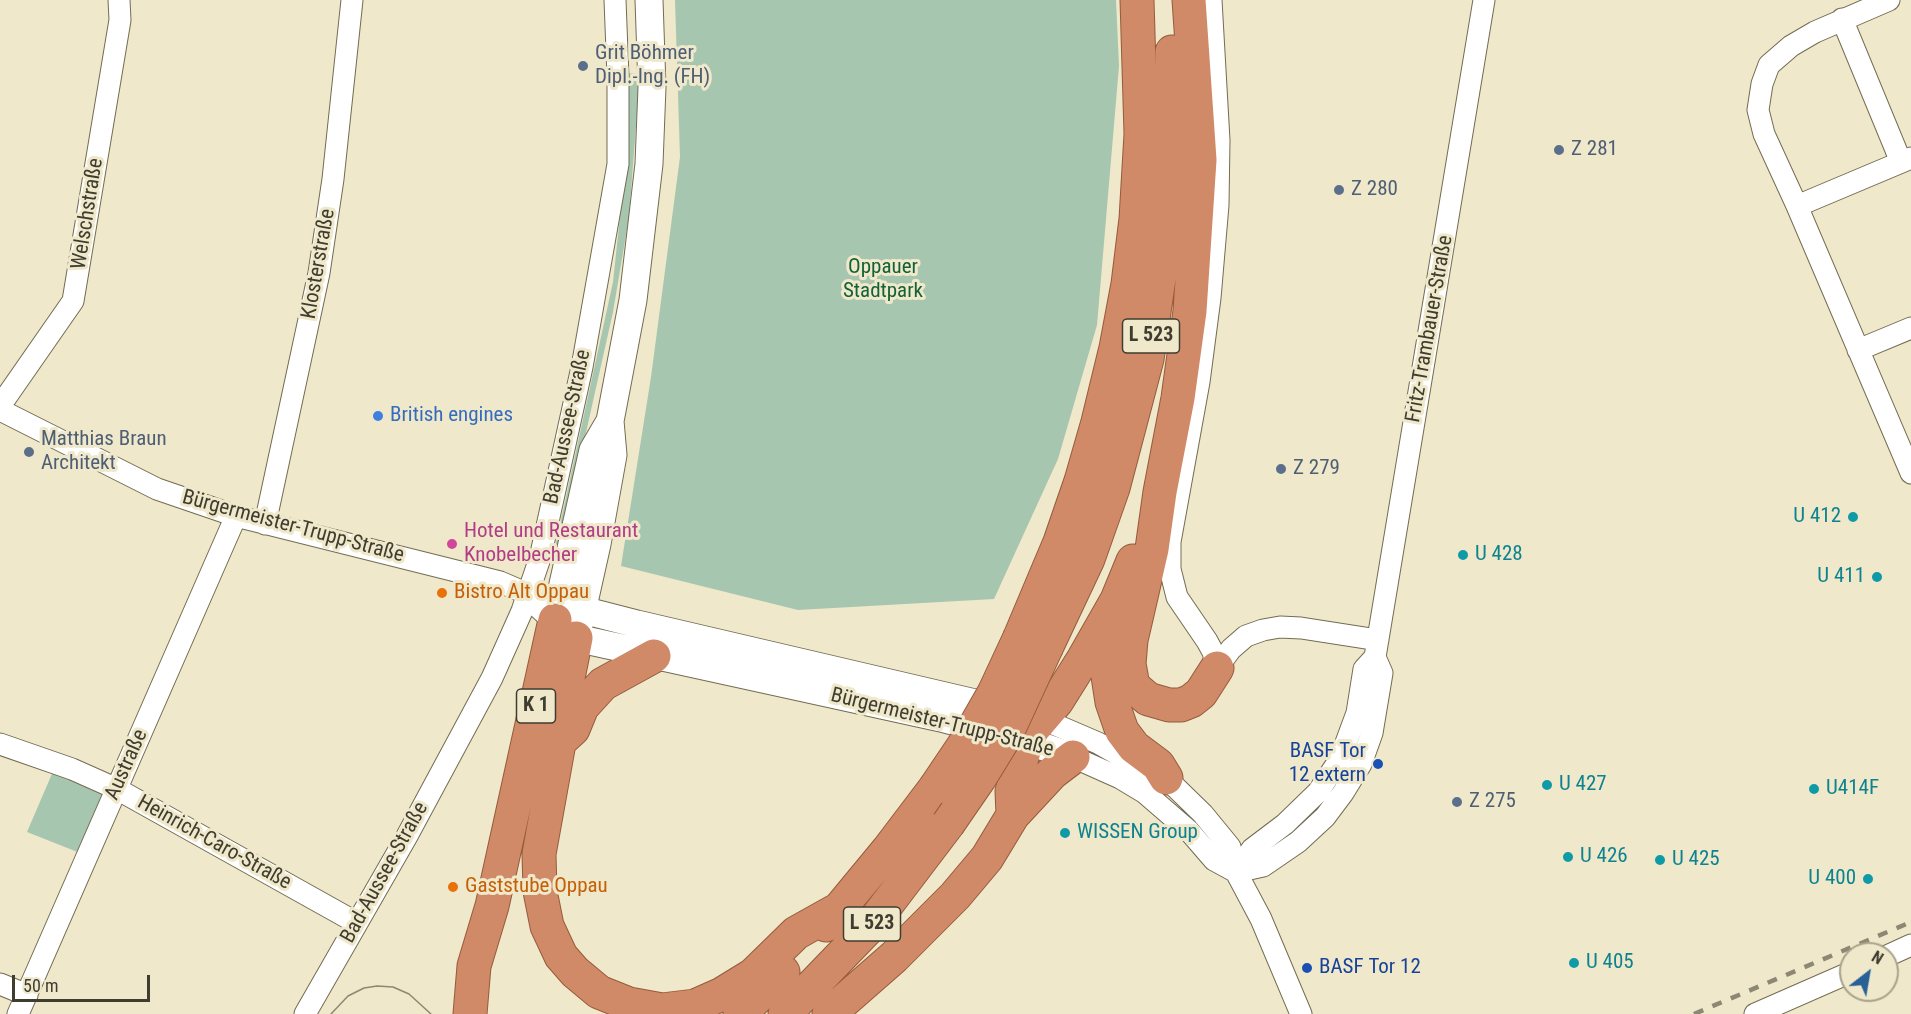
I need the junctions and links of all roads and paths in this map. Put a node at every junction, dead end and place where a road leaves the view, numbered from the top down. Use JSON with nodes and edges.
{"nodes":[{"id":1,"x":119,"y":0,"type":"edge"},
{"id":2,"x":352,"y":0,"type":"edge"},
{"id":3,"x":615,"y":0,"type":"edge"},
{"id":4,"x":649,"y":0,"type":"edge"},
{"id":5,"x":1484,"y":0,"type":"edge"},
{"id":6,"x":1889,"y":0,"type":"edge"},
{"id":7,"x":1187,"y":3,"type":"edge"},
{"id":8,"x":1138,"y":5,"type":"edge"},
{"id":9,"x":1842,"y":19,"type":"junction"},
{"id":10,"x":1906,"y":160,"type":"edge"},
{"id":11,"x":1797,"y":206,"type":"junction"},
{"id":12,"x":1911,"y":328,"type":"edge"},
{"id":13,"x":1858,"y":350,"type":"junction"},
{"id":14,"x":0,"y":408,"type":"edge"},
{"id":15,"x":1911,"y":473,"type":"edge"},
{"id":16,"x":1160,"y":492,"type":"junction"},
{"id":17,"x":236,"y":516,"type":"junction"},
{"id":18,"x":265,"y":525,"type":"junction"},
{"id":19,"x":528,"y":594,"type":"junction"},
{"id":20,"x":1117,"y":600,"type":"junction"},
{"id":21,"x":568,"y":618,"type":"junction"},
{"id":22,"x":1033,"y":641,"type":"junction"},
{"id":23,"x":1377,"y":649,"type":"junction"},
{"id":24,"x":654,"y":656,"type":"junction"},
{"id":25,"x":1217,"y":668,"type":"junction"},
{"id":26,"x":1034,"y":730,"type":"junction"},
{"id":27,"x":559,"y":743,"type":"junction"},
{"id":28,"x":0,"y":744,"type":"edge"},
{"id":29,"x":1073,"y":757,"type":"junction"},
{"id":30,"x":1166,"y":778,"type":"junction"},
{"id":31,"x":117,"y":789,"type":"junction"},
{"id":32,"x":1013,"y":815,"type":"junction"},
{"id":33,"x":1236,"y":872,"type":"junction"},
{"id":34,"x":839,"y":909,"type":"junction"},
{"id":35,"x":357,"y":923,"type":"junction"},
{"id":36,"x":1839,"y":977,"type":"edge"},
{"id":37,"x":0,"y":984,"type":"edge"},
{"id":38,"x":22,"y":1005,"type":"edge"},
{"id":39,"x":305,"y":1014,"type":"edge"},
{"id":40,"x":470,"y":1014,"type":"edge"},
{"id":41,"x":740,"y":1014,"type":"edge"},
{"id":42,"x":785,"y":1014,"type":"edge"},
{"id":43,"x":829,"y":1014,"type":"edge"},
{"id":44,"x":1301,"y":1014,"type":"edge"},
{"id":45,"x":1755,"y":1014,"type":"edge"}],
"edges":[{"from":1,"to":14,"type":"street","name":"Welschstraße"},
{"from":2,"to":18,"type":"street","name":"Klosterstraße"},
{"from":3,"to":19,"type":"street","name":"Bad-Aussee-Straße"},
{"from":4,"to":21,"type":"street","number":"K 1"},
{"from":5,"to":23,"type":"street","name":"Fritz-Trambauer-Straße"},
{"from":6,"to":9,"type":"street"},
{"from":7,"to":16,"type":"highway"},
{"from":7,"to":22,"type":"highway","number":"L 523"},
{"from":7,"to":25,"type":"street"},
{"from":8,"to":22,"type":"highway","number":"L 523"},
{"from":9,"to":10,"type":"street"},
{"from":9,"to":11,"type":"street"},
{"from":10,"to":11,"type":"street"},
{"from":11,"to":13,"type":"street"},
{"from":12,"to":13,"type":"street"},
{"from":13,"to":15,"type":"street"},
{"from":14,"to":17,"type":"street","name":"Bürgermeister-Trupp-Straße"},
{"from":16,"to":20,"type":"highway"},
{"from":16,"to":25,"type":"highway"},
{"from":17,"to":18,"type":"street","name":"Bürgermeister-Trupp-Straße"},
{"from":17,"to":31,"type":"street","name":"Austraße"},
{"from":18,"to":19,"type":"street","name":"Bürgermeister-Trupp-Straße"},
{"from":19,"to":21,"type":"street","name":"Bürgermeister-Trupp-Straße"},
{"from":19,"to":35,"type":"street","name":"Bad-Aussee-Straße"},
{"from":20,"to":26,"type":"highway"},
{"from":20,"to":30,"type":"highway"},
{"from":21,"to":24,"type":"street","name":"Bürgermeister-Trupp-Straße"},
{"from":21,"to":26,"type":"street","name":"Bürgermeister-Trupp-Straße"},
{"from":21,"to":27,"type":"highway"},
{"from":21,"to":40,"type":"highway","number":"K 1"},
{"from":22,"to":34,"type":"highway","number":"L 523","bridge":true},
{"from":22,"to":42,"type":"highway","number":"L 523","bridge":true},
{"from":23,"to":25,"type":"street"},
{"from":23,"to":33,"type":"street","name":"Fritz-Trambauer-Straße"},
{"from":24,"to":26,"type":"street","name":"Bürgermeister-Trupp-Straße"},
{"from":24,"to":27,"type":"highway"},
{"from":26,"to":29,"type":"street","name":"Bürgermeister-Trupp-Straße"},
{"from":26,"to":30,"type":"street","name":"Bürgermeister-Trupp-Straße"},
{"from":26,"to":32,"type":"highway"},
{"from":27,"to":34,"type":"highway"},
{"from":28,"to":31,"type":"street","name":"Heinrich-Caro-Straße"},
{"from":29,"to":32,"type":"highway"},
{"from":29,"to":33,"type":"street","name":"Bürgermeister-Trupp-Straße"},
{"from":30,"to":33,"type":"street","name":"Bürgermeister-Trupp-Straße"},
{"from":31,"to":35,"type":"street","name":"Heinrich-Caro-Straße"},
{"from":31,"to":38,"type":"street","name":"Austraße"},
{"from":32,"to":43,"type":"highway"},
{"from":33,"to":44,"type":"street"},
{"from":34,"to":41,"type":"highway","number":"L 523"},
{"from":35,"to":39,"type":"street","name":"Bad-Aussee-Straße"},
{"from":36,"to":45,"type":"street"},
{"from":37,"to":38,"type":"street"}]}
